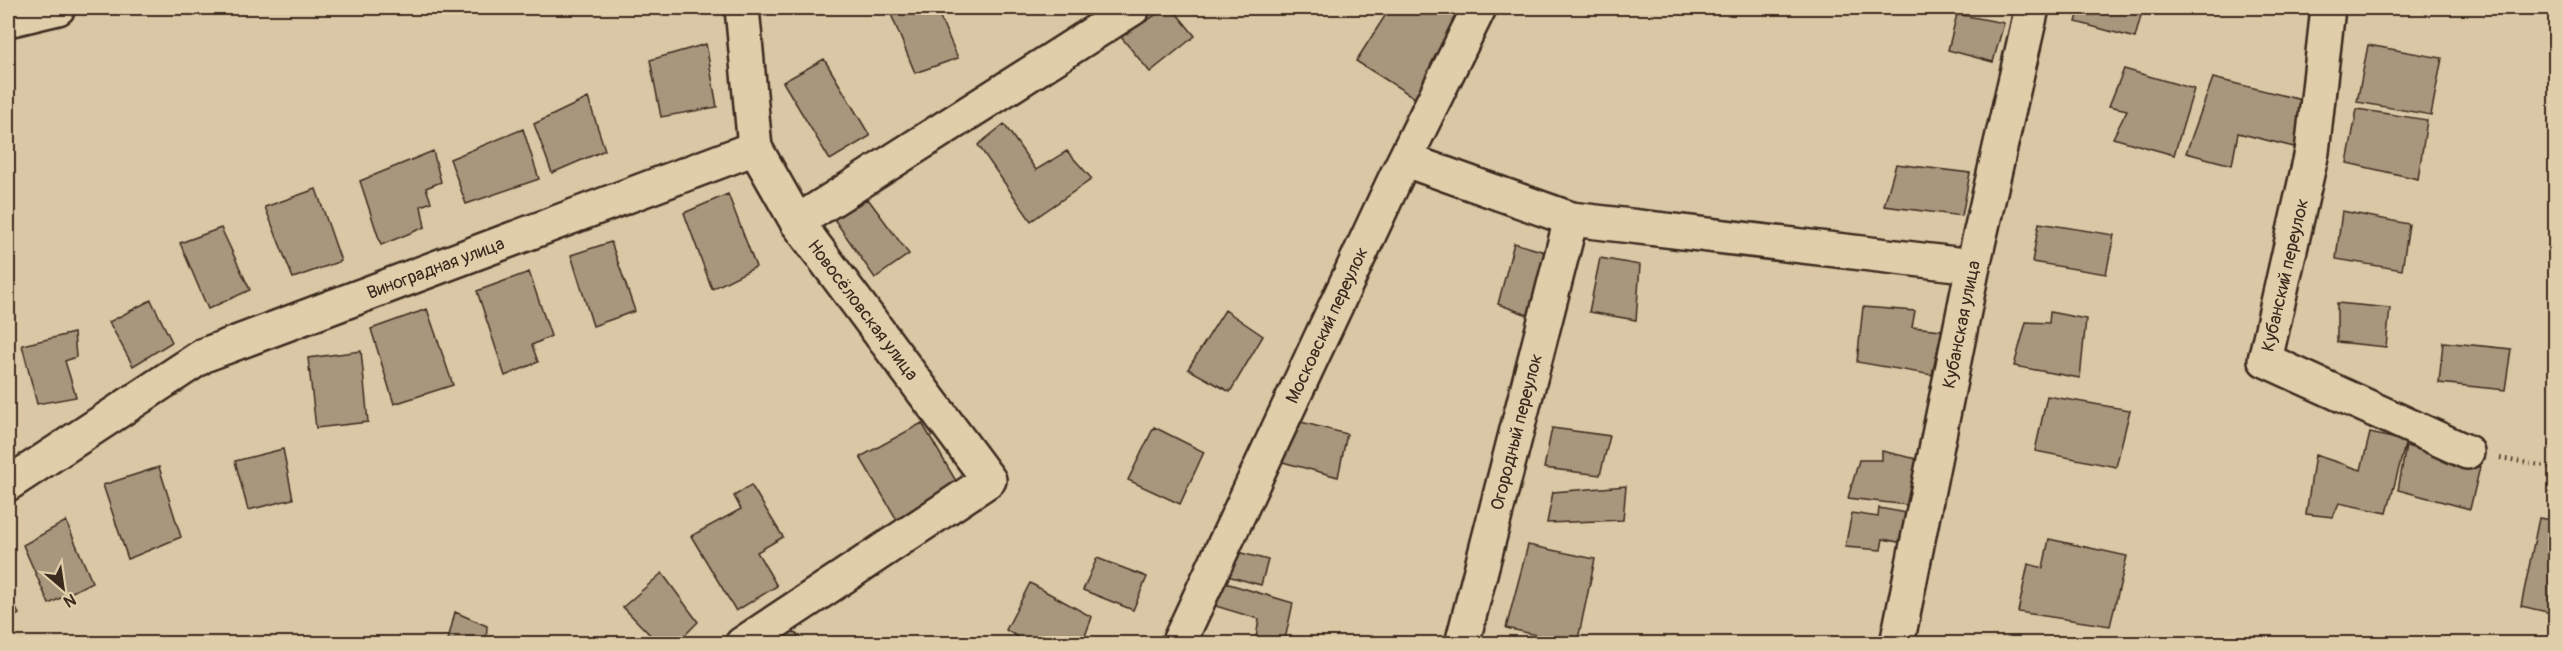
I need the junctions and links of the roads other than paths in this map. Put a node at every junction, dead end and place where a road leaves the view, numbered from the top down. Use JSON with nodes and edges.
{"nodes":[{"id":1,"x":58,"y":8,"type":"edge"},
{"id":2,"x":742,"y":8,"type":"edge"},
{"id":3,"x":1132,"y":8,"type":"edge"},
{"id":4,"x":1479,"y":8,"type":"edge"},
{"id":5,"x":2032,"y":8,"type":"edge"},
{"id":6,"x":2328,"y":8,"type":"edge"},
{"id":7,"x":8,"y":20,"type":"edge"},
{"id":8,"x":755,"y":148,"type":"junction"},
{"id":9,"x":1406,"y":160,"type":"junction"},
{"id":10,"x":1571,"y":219,"type":"junction"},
{"id":11,"x":796,"y":222,"type":"junction"},
{"id":12,"x":1973,"y":266,"type":"junction"},
{"id":13,"x":2467,"y":452,"type":"road end"},
{"id":14,"x":8,"y":484,"type":"edge"},
{"id":15,"x":742,"y":644,"type":"edge"},
{"id":16,"x":1178,"y":644,"type":"edge"},
{"id":17,"x":1462,"y":644,"type":"edge"},
{"id":18,"x":1897,"y":644,"type":"edge"}],
"edges":[{"from":1,"to":7,"type":"street"},
{"from":2,"to":8,"type":"street"},
{"from":3,"to":11,"type":"street","name":"Новосёловская улица"},
{"from":4,"to":9,"type":"street","name":"Московский переулок"},
{"from":5,"to":12,"type":"street","name":"Кубанская улица"},
{"from":6,"to":13,"type":"street","name":"Кубанский переулок"},
{"from":8,"to":11,"type":"street"},
{"from":8,"to":14,"type":"street","name":"Виноградная улица"},
{"from":9,"to":10,"type":"street"},
{"from":9,"to":16,"type":"street","name":"Московский переулок"},
{"from":10,"to":12,"type":"street"},
{"from":10,"to":17,"type":"street","name":"Огородный переулок"},
{"from":11,"to":15,"type":"street","name":"Новосёловская улица"},
{"from":12,"to":18,"type":"street","name":"Кубанская улица"}]}
